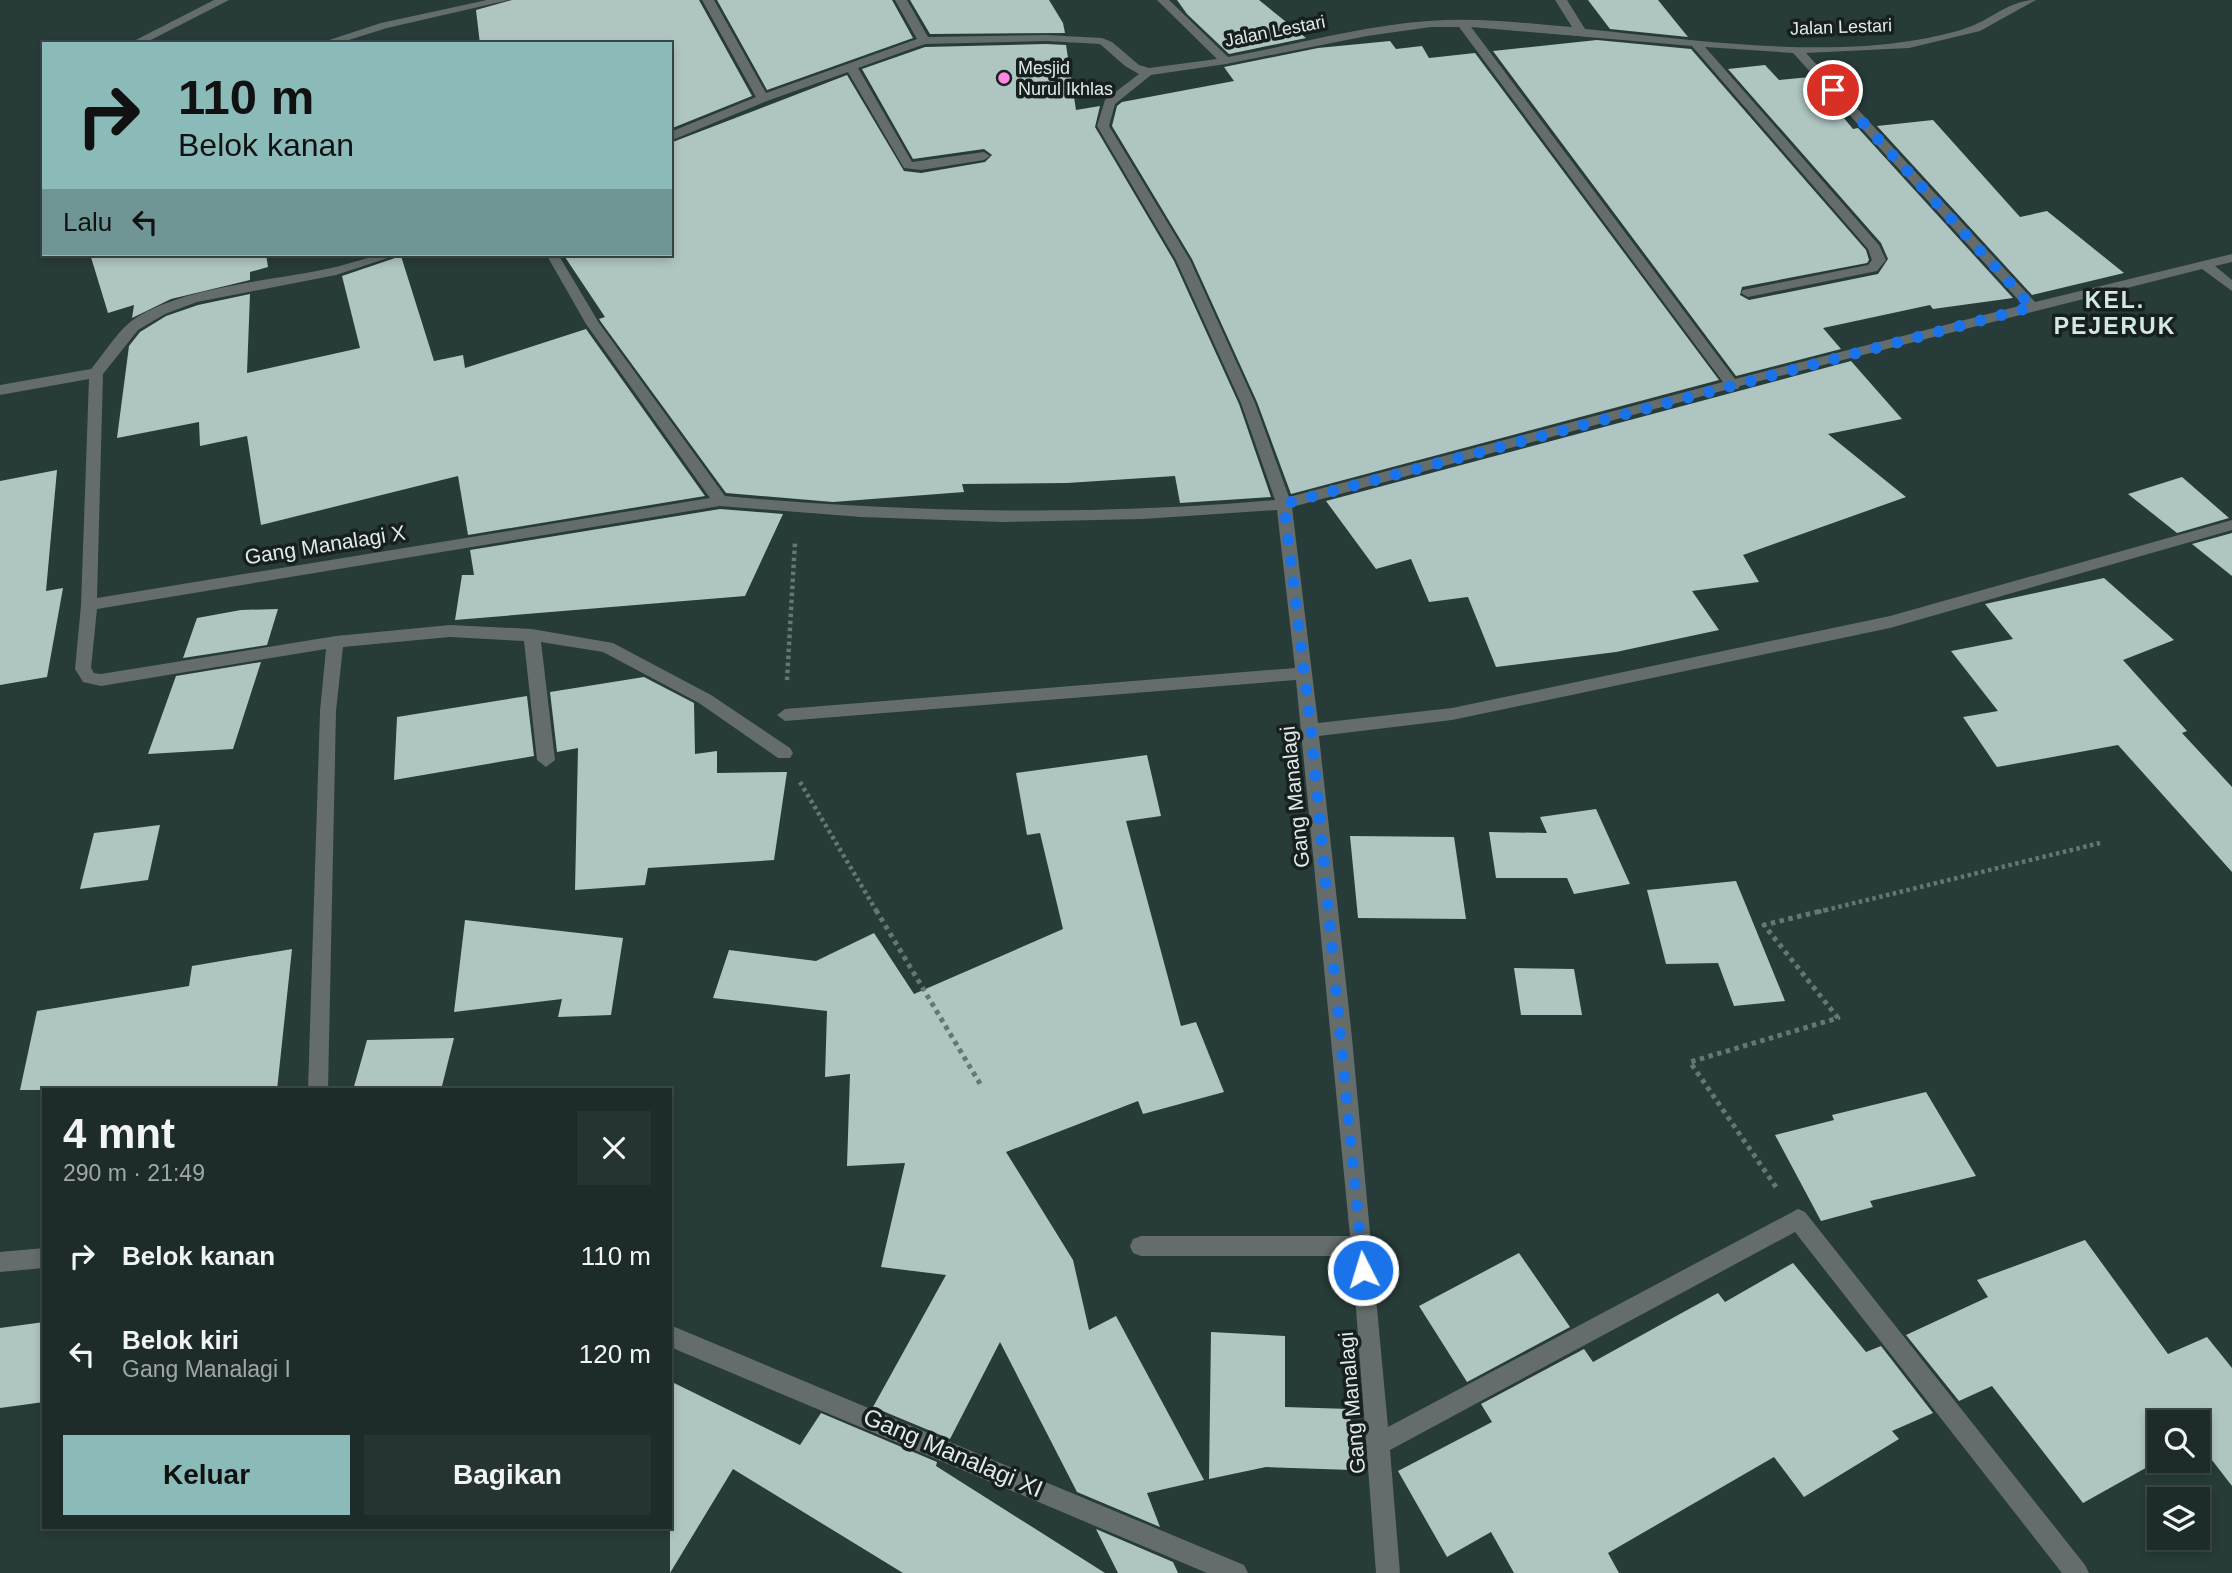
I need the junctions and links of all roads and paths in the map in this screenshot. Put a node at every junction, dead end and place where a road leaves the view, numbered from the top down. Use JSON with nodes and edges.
{"nodes":[{"id":1,"x":223,"y":0,"type":"edge"},
{"id":2,"x":503,"y":0,"type":"edge"},
{"id":3,"x":708,"y":0,"type":"edge"},
{"id":4,"x":901,"y":0,"type":"edge"},
{"id":5,"x":1163,"y":0,"type":"edge"},
{"id":6,"x":1561,"y":0,"type":"edge"},
{"id":7,"x":2030,"y":0,"type":"edge"},
{"id":8,"x":1462,"y":23,"type":"junction"},
{"id":9,"x":1581,"y":32,"type":"junction"},
{"id":10,"x":924,"y":41,"type":"junction"},
{"id":11,"x":1693,"y":41,"type":"junction"},
{"id":12,"x":138,"y":42,"type":"edge"},
{"id":13,"x":330,"y":42,"type":"edge"},
{"id":14,"x":1797,"y":50,"type":"junction"},
{"id":15,"x":1226,"y":61,"type":"junction"},
{"id":16,"x":851,"y":67,"type":"junction"},
{"id":17,"x":1148,"y":72,"type":"junction"},
{"id":18,"x":763,"y":98,"type":"junction"},
{"id":19,"x":672,"y":136,"type":"edge"},
{"id":20,"x":984,"y":156,"type":"dead end"},
{"id":21,"x":386,"y":256,"type":"edge"},
{"id":22,"x":553,"y":256,"type":"edge"},
{"id":23,"x":2232,"y":258,"type":"edge"},
{"id":24,"x":2206,"y":265,"type":"junction"},
{"id":25,"x":2232,"y":287,"type":"edge"},
{"id":26,"x":1748,"y":293,"type":"dead end"},
{"id":27,"x":2032,"y":307,"type":"junction"},
{"id":28,"x":96,"y":373,"type":"junction"},
{"id":29,"x":1732,"y":386,"type":"junction"},
{"id":30,"x":0,"y":390,"type":"edge"},
{"id":31,"x":720,"y":502,"type":"junction"},
{"id":32,"x":1284,"y":504,"type":"junction"},
{"id":33,"x":797,"y":509,"type":"junction"},
{"id":34,"x":2232,"y":525,"type":"edge"},
{"id":35,"x":89,"y":605,"type":"junction"},
{"id":36,"x":532,"y":635,"type":"junction"},
{"id":37,"x":336,"y":642,"type":"junction"},
{"id":38,"x":1304,"y":673,"type":"junction"},
{"id":39,"x":785,"y":715,"type":"joint"},
{"id":40,"x":1311,"y":730,"type":"junction"},
{"id":41,"x":784,"y":754,"type":"joint"},
{"id":42,"x":546,"y":760,"type":"dead end"},
{"id":43,"x":2100,"y":843,"type":"dead end"},
{"id":44,"x":982,"y":1087,"type":"dead end"},
{"id":45,"x":318,"y":1088,"type":"edge"},
{"id":46,"x":1798,"y":1219,"type":"junction"},
{"id":47,"x":1141,"y":1246,"type":"dead end"},
{"id":48,"x":1361,"y":1246,"type":"junction"},
{"id":49,"x":42,"y":1258,"type":"edge"},
{"id":50,"x":0,"y":1262,"type":"edge"},
{"id":51,"x":672,"y":1337,"type":"edge"},
{"id":52,"x":1379,"y":1444,"type":"junction"},
{"id":53,"x":1236,"y":1573,"type":"edge"},
{"id":54,"x":1388,"y":1573,"type":"edge"},
{"id":55,"x":2077,"y":1573,"type":"edge"}],
"edges":[{"from":1,"to":12,"type":"street"},
{"from":2,"to":13,"type":"street"},
{"from":3,"to":18,"type":"street"},
{"from":4,"to":10,"type":"street"},
{"from":5,"to":15,"type":"street"},
{"from":6,"to":9,"type":"street"},
{"from":7,"to":14,"type":"street","name":"Jalan Lestari"},
{"from":8,"to":9,"type":"street","name":"Jalan Lestari"},
{"from":8,"to":15,"type":"street","name":"Jalan Lestari"},
{"from":8,"to":29,"type":"street"},
{"from":9,"to":11,"type":"street","name":"Jalan Lestari"},
{"from":10,"to":16,"type":"street"},
{"from":10,"to":17,"type":"street"},
{"from":11,"to":14,"type":"street","name":"Jalan Lestari"},
{"from":11,"to":26,"type":"street"},
{"from":14,"to":27,"type":"street"},
{"from":15,"to":17,"type":"street","name":"Jalan Lestari"},
{"from":16,"to":18,"type":"street"},
{"from":16,"to":20,"type":"street"},
{"from":17,"to":32,"type":"street","name":"Gang Manalagi"},
{"from":18,"to":19,"type":"street"},
{"from":21,"to":28,"type":"street"},
{"from":22,"to":31,"type":"street"},
{"from":23,"to":24,"type":"street"},
{"from":24,"to":25,"type":"street"},
{"from":24,"to":27,"type":"street"},
{"from":27,"to":29,"type":"street"},
{"from":28,"to":30,"type":"street"},
{"from":28,"to":35,"type":"street"},
{"from":29,"to":32,"type":"street"},
{"from":31,"to":33,"type":"street","name":"Gang Manalagi X"},
{"from":31,"to":35,"type":"street","name":"Gang Manalagi X"},
{"from":32,"to":33,"type":"street"},
{"from":32,"to":38,"type":"street","name":"Gang Manalagi"},
{"from":33,"to":39,"type":"path"},
{"from":34,"to":40,"type":"street"},
{"from":35,"to":37,"type":"street"},
{"from":36,"to":37,"type":"street"},
{"from":36,"to":41,"type":"street"},
{"from":36,"to":42,"type":"street"},
{"from":37,"to":45,"type":"street"},
{"from":38,"to":39,"type":"street"},
{"from":38,"to":40,"type":"street","name":"Gang Manalagi"},
{"from":40,"to":48,"type":"street","name":"Gang Manalagi"},
{"from":41,"to":44,"type":"path"},
{"from":43,"to":46,"type":"path"},
{"from":46,"to":52,"type":"street"},
{"from":46,"to":55,"type":"street"},
{"from":47,"to":48,"type":"street"},
{"from":48,"to":52,"type":"street","name":"Gang Manalagi"},
{"from":49,"to":50,"type":"street"},
{"from":51,"to":53,"type":"street","name":"Gang Manalagi XI"},
{"from":52,"to":54,"type":"street","name":"Gang Manalagi"}]}
